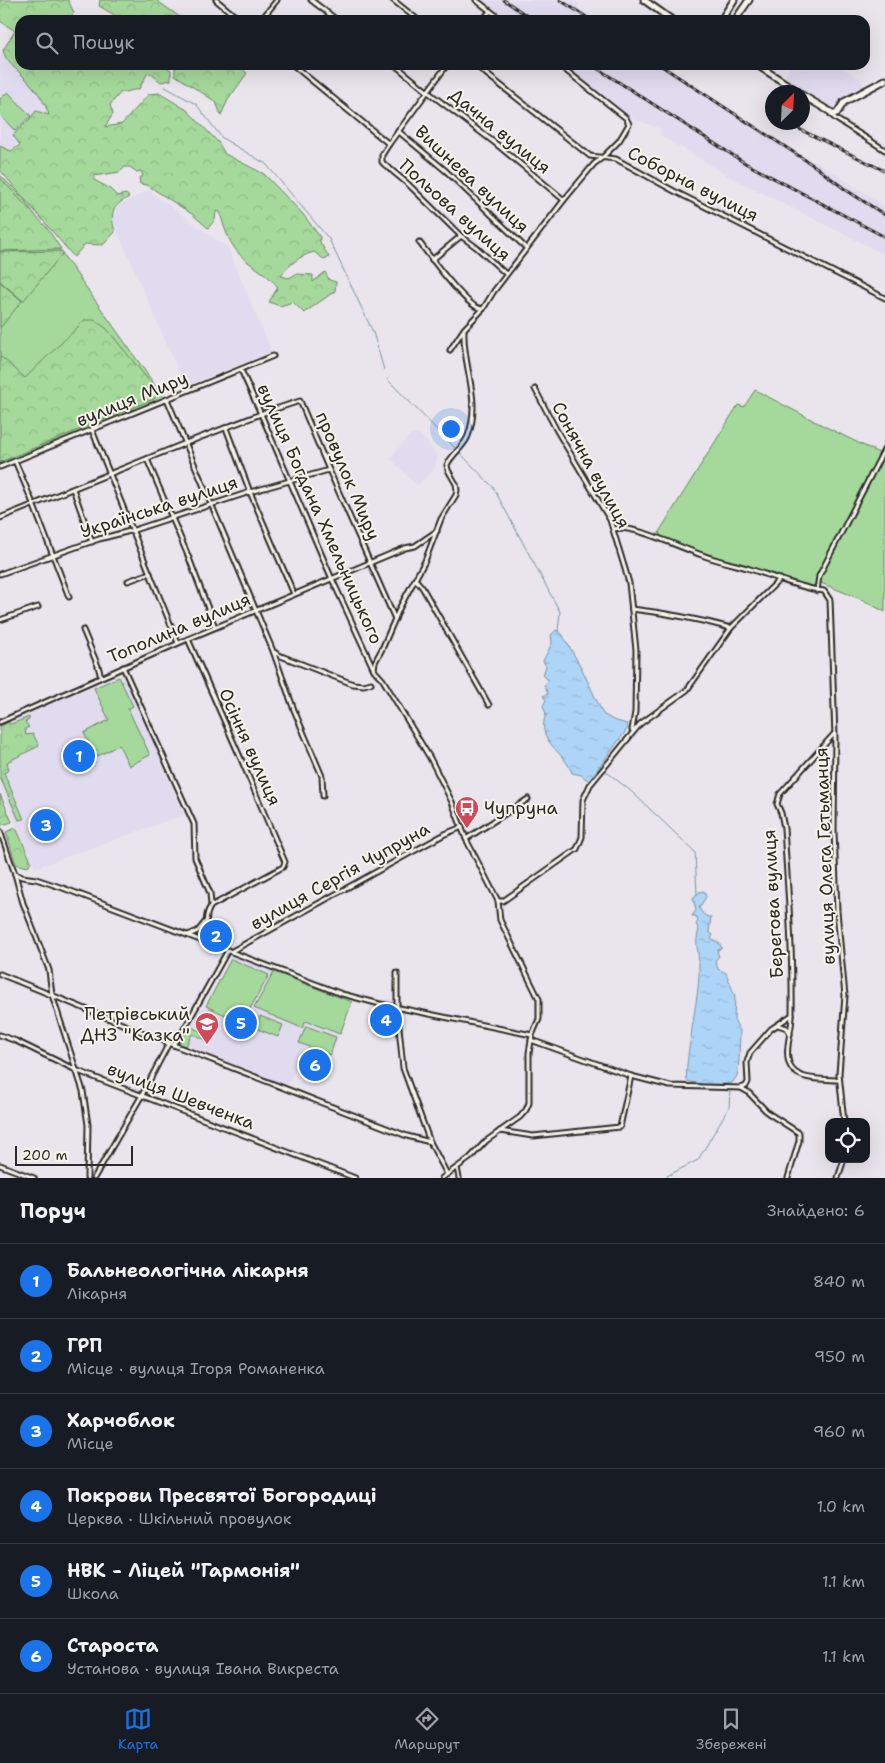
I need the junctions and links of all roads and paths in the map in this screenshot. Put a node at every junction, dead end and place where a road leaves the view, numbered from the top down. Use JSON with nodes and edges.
{"nodes":[{"id":1,"x":216,"y":0,"type":"edge"},
{"id":2,"x":277,"y":0,"type":"edge"},
{"id":3,"x":311,"y":0,"type":"edge"},
{"id":4,"x":393,"y":0,"type":"edge"},
{"id":5,"x":476,"y":0,"type":"edge"},
{"id":6,"x":644,"y":0,"type":"edge"},
{"id":7,"x":734,"y":0,"type":"edge"},
{"id":8,"x":749,"y":0,"type":"edge"},
{"id":9,"x":490,"y":11,"type":"junction"},
{"id":10,"x":234,"y":15,"type":"edge"},
{"id":11,"x":265,"y":15,"type":"edge"},
{"id":12,"x":331,"y":15,"type":"edge"},
{"id":13,"x":412,"y":15,"type":"edge"},
{"id":14,"x":487,"y":15,"type":"edge"},
{"id":15,"x":495,"y":15,"type":"edge"},
{"id":16,"x":665,"y":15,"type":"edge"},
{"id":17,"x":724,"y":15,"type":"edge"},
{"id":18,"x":738,"y":15,"type":"edge"},
{"id":19,"x":299,"y":70,"type":"edge"},
{"id":20,"x":401,"y":70,"type":"edge"},
{"id":21,"x":443,"y":70,"type":"edge"},
{"id":22,"x":481,"y":70,"type":"edge"},
{"id":23,"x":564,"y":70,"type":"edge"},
{"id":24,"x":765,"y":70,"type":"edge"},
{"id":25,"x":885,"y":80,"type":"edge"},
{"id":26,"x":788,"y":85,"type":"edge"},
{"id":27,"x":428,"y":92,"type":"junction"},
{"id":28,"x":810,"y":100,"type":"edge"},
{"id":29,"x":829,"y":112,"type":"junction"},
{"id":30,"x":398,"y":131,"type":"junction"},
{"id":31,"x":389,"y":144,"type":"junction"},
{"id":32,"x":885,"y":150,"type":"edge"},
{"id":33,"x":602,"y":158,"type":"junction"},
{"id":34,"x":564,"y":200,"type":"junction"},
{"id":35,"x":461,"y":236,"type":"junction"},
{"id":36,"x":419,"y":242,"type":"dead end"},
{"id":37,"x":526,"y":248,"type":"junction"},
{"id":38,"x":432,"y":260,"type":"junction"},
{"id":39,"x":506,"y":274,"type":"junction"},
{"id":40,"x":885,"y":298,"type":"edge"},
{"id":41,"x":483,"y":309,"type":"junction"},
{"id":42,"x":464,"y":329,"type":"junction"},
{"id":43,"x":450,"y":350,"type":"dead end"},
{"id":44,"x":273,"y":356,"type":"dead end"},
{"id":45,"x":241,"y":370,"type":"junction"},
{"id":46,"x":535,"y":389,"type":"dead end"},
{"id":47,"x":167,"y":399,"type":"junction"},
{"id":48,"x":261,"y":414,"type":"junction"},
{"id":49,"x":226,"y":428,"type":"junction"},
{"id":50,"x":92,"y":430,"type":"junction"},
{"id":51,"x":186,"y":443,"type":"junction"},
{"id":52,"x":885,"y":448,"type":"edge"},
{"id":53,"x":147,"y":459,"type":"junction"},
{"id":54,"x":15,"y":461,"type":"junction"},
{"id":55,"x":0,"y":467,"type":"edge"},
{"id":56,"x":328,"y":470,"type":"junction"},
{"id":57,"x":111,"y":473,"type":"junction"},
{"id":58,"x":289,"y":481,"type":"junction"},
{"id":59,"x":73,"y":489,"type":"junction"},
{"id":60,"x":250,"y":492,"type":"junction"},
{"id":61,"x":33,"y":505,"type":"junction"},
{"id":62,"x":212,"y":505,"type":"junction"},
{"id":63,"x":0,"y":518,"type":"edge"},
{"id":64,"x":172,"y":518,"type":"junction"},
{"id":65,"x":614,"y":529,"type":"junction"},
{"id":66,"x":134,"y":530,"type":"junction"},
{"id":67,"x":437,"y":531,"type":"junction"},
{"id":68,"x":92,"y":542,"type":"junction"},
{"id":69,"x":53,"y":556,"type":"junction"},
{"id":70,"x":370,"y":563,"type":"junction"},
{"id":71,"x":150,"y":572,"type":"junction"},
{"id":72,"x":0,"y":574,"type":"edge"},
{"id":73,"x":332,"y":579,"type":"junction"},
{"id":74,"x":780,"y":579,"type":"junction"},
{"id":75,"x":128,"y":580,"type":"dead end"},
{"id":76,"x":416,"y":580,"type":"junction"},
{"id":77,"x":817,"y":591,"type":"junction"},
{"id":78,"x":294,"y":594,"type":"junction"},
{"id":79,"x":69,"y":597,"type":"dead end"},
{"id":80,"x":38,"y":607,"type":"dead end"},
{"id":81,"x":632,"y":609,"type":"junction"},
{"id":82,"x":255,"y":610,"type":"junction"},
{"id":83,"x":395,"y":619,"type":"junction"},
{"id":84,"x":0,"y":620,"type":"edge"},
{"id":85,"x":215,"y":627,"type":"junction"},
{"id":86,"x":731,"y":628,"type":"junction"},
{"id":87,"x":83,"y":630,"type":"dead end"},
{"id":88,"x":188,"y":639,"type":"junction"},
{"id":89,"x":178,"y":643,"type":"junction"},
{"id":90,"x":273,"y":651,"type":"junction"},
{"id":91,"x":123,"y":668,"type":"junction"},
{"id":92,"x":374,"y":670,"type":"junction"},
{"id":93,"x":101,"y":677,"type":"junction"},
{"id":94,"x":370,"y":683,"type":"dead end"},
{"id":95,"x":489,"y":705,"type":"dead end"},
{"id":96,"x":0,"y":722,"type":"edge"},
{"id":97,"x":632,"y":732,"type":"junction"},
{"id":98,"x":835,"y":734,"type":"junction"},
{"id":99,"x":323,"y":796,"type":"dead end"},
{"id":100,"x":528,"y":799,"type":"dead end"},
{"id":101,"x":462,"y":827,"type":"junction"},
{"id":102,"x":0,"y":831,"type":"edge"},
{"id":103,"x":466,"y":839,"type":"junction"},
{"id":104,"x":15,"y":874,"type":"junction"},
{"id":105,"x":498,"y":902,"type":"junction"},
{"id":106,"x":211,"y":907,"type":"junction"},
{"id":107,"x":206,"y":920,"type":"junction"},
{"id":108,"x":188,"y":935,"type":"junction"},
{"id":109,"x":216,"y":945,"type":"junction"},
{"id":110,"x":230,"y":951,"type":"junction"},
{"id":111,"x":397,"y":973,"type":"dead end"},
{"id":112,"x":0,"y":974,"type":"edge"},
{"id":113,"x":52,"y":995,"type":"junction"},
{"id":114,"x":397,"y":1007,"type":"junction"},
{"id":115,"x":792,"y":1015,"type":"junction"},
{"id":116,"x":777,"y":1025,"type":"junction"},
{"id":117,"x":790,"y":1034,"type":"junction"},
{"id":118,"x":532,"y":1035,"type":"junction"},
{"id":119,"x":0,"y":1036,"type":"edge"},
{"id":120,"x":531,"y":1040,"type":"junction"},
{"id":121,"x":169,"y":1043,"type":"junction"},
{"id":122,"x":173,"y":1045,"type":"junction"},
{"id":123,"x":78,"y":1071,"type":"junction"},
{"id":124,"x":631,"y":1076,"type":"junction"},
{"id":125,"x":840,"y":1080,"type":"junction"},
{"id":126,"x":741,"y":1088,"type":"junction"},
{"id":127,"x":142,"y":1095,"type":"junction"},
{"id":128,"x":844,"y":1118,"type":"edge"},
{"id":129,"x":499,"y":1131,"type":"junction"},
{"id":130,"x":430,"y":1142,"type":"junction"},
{"id":131,"x":843,"y":1163,"type":"edge"},
{"id":132,"x":0,"y":1165,"type":"edge"},
{"id":133,"x":457,"y":1168,"type":"junction"},
{"id":134,"x":447,"y":1174,"type":"junction"},
{"id":135,"x":34,"y":1178,"type":"edge"},
{"id":136,"x":87,"y":1178,"type":"edge"},
{"id":137,"x":94,"y":1178,"type":"edge"},
{"id":138,"x":355,"y":1178,"type":"edge"},
{"id":139,"x":442,"y":1178,"type":"edge"},
{"id":140,"x":459,"y":1178,"type":"edge"},
{"id":141,"x":788,"y":1178,"type":"edge"},
{"id":142,"x":838,"y":1178,"type":"edge"}],
"edges":[{"from":1,"to":10,"type":"street"},
{"from":2,"to":11,"type":"street"},
{"from":3,"to":12,"type":"street"},
{"from":4,"to":13,"type":"street"},
{"from":5,"to":9,"type":"street"},
{"from":6,"to":16,"type":"street"},
{"from":7,"to":17,"type":"street"},
{"from":8,"to":18,"type":"street"},
{"from":9,"to":14,"type":"street"},
{"from":9,"to":15,"type":"street"},
{"from":19,"to":31,"type":"street","name":"Польова вулиця"},
{"from":20,"to":27,"type":"street","name":"Дачна вулиця"},
{"from":21,"to":27,"type":"street"},
{"from":22,"to":33,"type":"street","name":"Соборна вулиця"},
{"from":23,"to":33,"type":"street"},
{"from":24,"to":26,"type":"street"},
{"from":25,"to":29,"type":"street"},
{"from":27,"to":30,"type":"street"},
{"from":27,"to":34,"type":"street","name":"Дачна вулиця"},
{"from":28,"to":29,"type":"street"},
{"from":29,"to":32,"type":"street"},
{"from":30,"to":31,"type":"street"},
{"from":30,"to":37,"type":"street","name":"Вишнева вулиця"},
{"from":31,"to":35,"type":"street","name":"Польова вулиця"},
{"from":33,"to":34,"type":"street"},
{"from":33,"to":40,"type":"street","name":"Соборна вулиця"},
{"from":34,"to":37,"type":"street"},
{"from":35,"to":38,"type":"street"},
{"from":35,"to":39,"type":"street","name":"Польова вулиця"},
{"from":36,"to":38,"type":"street"},
{"from":37,"to":39,"type":"street"},
{"from":38,"to":41,"type":"street"},
{"from":39,"to":41,"type":"street"},
{"from":41,"to":42,"type":"street"},
{"from":42,"to":43,"type":"street"},
{"from":42,"to":67,"type":"street"},
{"from":44,"to":45,"type":"street","name":"вулиця Миру"},
{"from":45,"to":47,"type":"street","name":"вулиця Миру"},
{"from":45,"to":48,"type":"street","name":"вулиця Богдана Хмельницького"},
{"from":46,"to":65,"type":"street","name":"Сонячна вулиця"},
{"from":47,"to":50,"type":"street","name":"вулиця Миру"},
{"from":47,"to":51,"type":"street"},
{"from":48,"to":49,"type":"street"},
{"from":48,"to":56,"type":"street","name":"провулок Миру"},
{"from":48,"to":58,"type":"street","name":"вулиця Богдана Хмельницького"},
{"from":49,"to":51,"type":"street"},
{"from":49,"to":60,"type":"street"},
{"from":50,"to":54,"type":"street","name":"вулиця Миру"},
{"from":50,"to":57,"type":"street"},
{"from":51,"to":53,"type":"street"},
{"from":51,"to":62,"type":"street"},
{"from":52,"to":77,"type":"street"},
{"from":53,"to":57,"type":"street"},
{"from":53,"to":64,"type":"street"},
{"from":54,"to":55,"type":"street","name":"вулиця Миру"},
{"from":54,"to":61,"type":"street"},
{"from":56,"to":58,"type":"street","name":"Українська вулиця"},
{"from":56,"to":70,"type":"street","name":"провулок Миру"},
{"from":57,"to":59,"type":"street"},
{"from":57,"to":66,"type":"street"},
{"from":58,"to":60,"type":"street","name":"Українська вулиця"},
{"from":58,"to":73,"type":"street","name":"вулиця Богдана Хмельницького"},
{"from":59,"to":61,"type":"street"},
{"from":59,"to":68,"type":"street"},
{"from":60,"to":62,"type":"street","name":"Українська вулиця"},
{"from":60,"to":78,"type":"street"},
{"from":61,"to":63,"type":"street"},
{"from":61,"to":69,"type":"street"},
{"from":62,"to":64,"type":"street","name":"Українська вулиця"},
{"from":62,"to":82,"type":"street"},
{"from":64,"to":66,"type":"street","name":"Українська вулиця"},
{"from":64,"to":85,"type":"street"},
{"from":65,"to":74,"type":"street"},
{"from":65,"to":81,"type":"street","name":"Сонячна вулиця"},
{"from":66,"to":68,"type":"street","name":"Українська вулиця"},
{"from":66,"to":71,"type":"street"},
{"from":67,"to":70,"type":"street","name":"провулок Миру"},
{"from":67,"to":76,"type":"street"},
{"from":68,"to":69,"type":"street","name":"Українська вулиця"},
{"from":69,"to":72,"type":"street","name":"Українська вулиця"},
{"from":69,"to":79,"type":"street"},
{"from":70,"to":73,"type":"street","name":"Тополина вулиця"},
{"from":70,"to":83,"type":"street","name":"провулок Миру"},
{"from":71,"to":75,"type":"street"},
{"from":71,"to":89,"type":"street"},
{"from":73,"to":78,"type":"street","name":"Тополина вулиця"},
{"from":73,"to":92,"type":"street","name":"вулиця Богдана Хмельницького"},
{"from":74,"to":77,"type":"street"},
{"from":74,"to":86,"type":"street"},
{"from":76,"to":83,"type":"street"},
{"from":76,"to":95,"type":"street"},
{"from":77,"to":98,"type":"street","name":"вулиця Олега Гетьманця"},
{"from":78,"to":82,"type":"street","name":"Тополина вулиця"},
{"from":80,"to":84,"type":"street"},
{"from":81,"to":86,"type":"street"},
{"from":81,"to":97,"type":"street","name":"Сонячна вулиця"},
{"from":82,"to":85,"type":"street","name":"Тополина вулиця"},
{"from":82,"to":90,"type":"street"},
{"from":83,"to":92,"type":"street"},
{"from":85,"to":88,"type":"street","name":"Тополина вулиця"},
{"from":86,"to":97,"type":"street"},
{"from":87,"to":93,"type":"street"},
{"from":88,"to":89,"type":"street","name":"Тополина вулиця"},
{"from":88,"to":106,"type":"street","name":"Осіння вулиця"},
{"from":89,"to":91,"type":"street","name":"Тополина вулиця"},
{"from":90,"to":94,"type":"street"},
{"from":90,"to":99,"type":"street"},
{"from":91,"to":93,"type":"street","name":"Тополина вулиця"},
{"from":91,"to":106,"type":"street"},
{"from":92,"to":101,"type":"street","name":"вулиця Богдана Хмельницького"},
{"from":93,"to":96,"type":"street","name":"Тополина вулиця"},
{"from":97,"to":105,"type":"street"},
{"from":98,"to":115,"type":"street","name":"Берегова вулиця"},
{"from":98,"to":125,"type":"street","name":"вулиця Олега Гетьманця"},
{"from":100,"to":103,"type":"street"},
{"from":101,"to":103,"type":"street","name":"вулиця Богдана Хмельницького"},
{"from":101,"to":110,"type":"street","name":"вулиця Сергія Чупруна"},
{"from":102,"to":104,"type":"street"},
{"from":103,"to":105,"type":"street","name":"вулиця Богдана Хмельницького"},
{"from":104,"to":108,"type":"street"},
{"from":104,"to":113,"type":"street"},
{"from":105,"to":118,"type":"street","name":"вулиця Богдана Хмельницького"},
{"from":106,"to":107,"type":"street"},
{"from":107,"to":108,"type":"street"},
{"from":107,"to":109,"type":"street"},
{"from":108,"to":109,"type":"street"},
{"from":109,"to":110,"type":"street"},
{"from":110,"to":114,"type":"street"},
{"from":110,"to":122,"type":"street"},
{"from":111,"to":114,"type":"street"},
{"from":112,"to":113,"type":"street"},
{"from":113,"to":121,"type":"street"},
{"from":113,"to":123,"type":"street"},
{"from":114,"to":118,"type":"street"},
{"from":114,"to":130,"type":"street"},
{"from":115,"to":116,"type":"street"},
{"from":115,"to":117,"type":"street","name":"Берегова вулиця"},
{"from":116,"to":117,"type":"street"},
{"from":116,"to":126,"type":"street"},
{"from":117,"to":125,"type":"street","name":"Берегова вулиця"},
{"from":118,"to":120,"type":"street","name":"вулиця Богдана Хмельницького"},
{"from":119,"to":123,"type":"street","name":"вулиця Шевченка"},
{"from":120,"to":124,"type":"street"},
{"from":120,"to":129,"type":"street","name":"вулиця Богдана Хмельницького"},
{"from":121,"to":122,"type":"street"},
{"from":121,"to":127,"type":"street"},
{"from":122,"to":130,"type":"street"},
{"from":123,"to":127,"type":"street","name":"вулиця Шевченка"},
{"from":123,"to":136,"type":"street"},
{"from":124,"to":126,"type":"street"},
{"from":124,"to":129,"type":"street"},
{"from":125,"to":128,"type":"street","name":"вулиця Олега Гетьманця"},
{"from":126,"to":141,"type":"street"},
{"from":127,"to":137,"type":"street"},
{"from":127,"to":138,"type":"street","name":"вулиця Шевченка"},
{"from":129,"to":133,"type":"street","name":"вулиця Богдана Хмельницького"},
{"from":130,"to":134,"type":"street"},
{"from":131,"to":142,"type":"street"},
{"from":132,"to":135,"type":"street"},
{"from":133,"to":134,"type":"street","name":"вулиця Богдана Хмельницького"},
{"from":133,"to":140,"type":"street"},
{"from":134,"to":139,"type":"street","name":"вулиця Богдана Хмельницького"}]}
